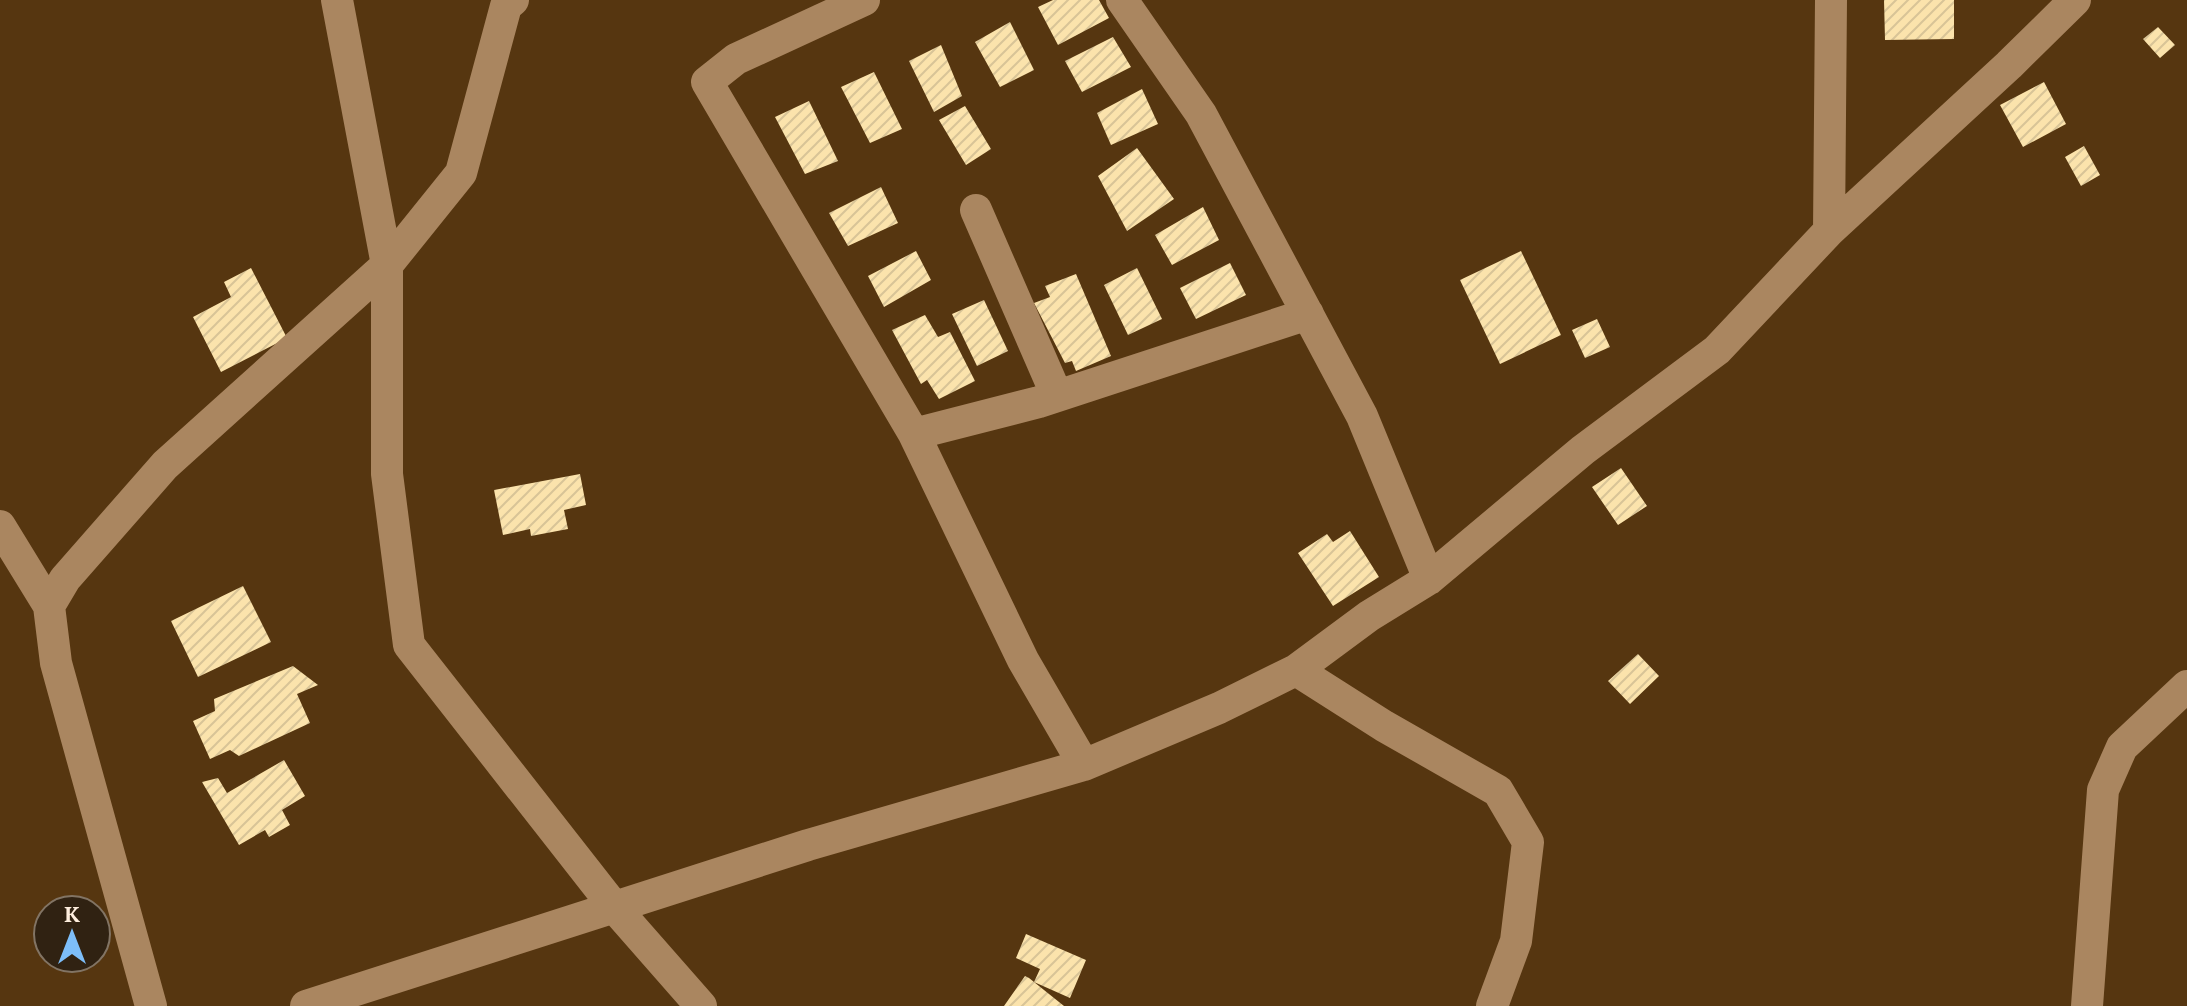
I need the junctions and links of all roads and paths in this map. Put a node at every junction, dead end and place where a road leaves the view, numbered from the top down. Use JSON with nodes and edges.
{"nodes":[{"id":1,"x":337,"y":0,"type":"edge"},
{"id":2,"x":513,"y":0,"type":"edge"},
{"id":3,"x":864,"y":0,"type":"edge"},
{"id":4,"x":1122,"y":0,"type":"edge"},
{"id":5,"x":1831,"y":0,"type":"edge"},
{"id":6,"x":2075,"y":0,"type":"edge"},
{"id":7,"x":976,"y":210,"type":"dead end"},
{"id":8,"x":1829,"y":231,"type":"junction"},
{"id":9,"x":387,"y":265,"type":"junction"},
{"id":10,"x":1308,"y":314,"type":"junction"},
{"id":11,"x":1057,"y":396,"type":"junction"},
{"id":12,"x":914,"y":434,"type":"junction"},
{"id":13,"x":0,"y":526,"type":"edge"},
{"id":14,"x":1429,"y":579,"type":"junction"},
{"id":15,"x":49,"y":606,"type":"junction"},
{"id":16,"x":1296,"y":670,"type":"junction"},
{"id":17,"x":2187,"y":686,"type":"edge"},
{"id":18,"x":1084,"y":765,"type":"junction"},
{"id":19,"x":615,"y":908,"type":"junction"},
{"id":20,"x":151,"y":1006,"type":"edge"},
{"id":21,"x":306,"y":1006,"type":"edge"},
{"id":22,"x":701,"y":1006,"type":"edge"},
{"id":23,"x":1492,"y":1006,"type":"edge"},
{"id":24,"x":2087,"y":1006,"type":"edge"}],
"edges":[{"from":1,"to":9,"type":"street"},
{"from":2,"to":9,"type":"street"},
{"from":3,"to":12,"type":"street"},
{"from":4,"to":10,"type":"street"},
{"from":5,"to":8,"type":"street"},
{"from":6,"to":8,"type":"street"},
{"from":7,"to":11,"type":"street"},
{"from":8,"to":14,"type":"street"},
{"from":9,"to":15,"type":"street"},
{"from":9,"to":19,"type":"street"},
{"from":10,"to":11,"type":"street"},
{"from":10,"to":14,"type":"street"},
{"from":11,"to":12,"type":"street"},
{"from":12,"to":18,"type":"street"},
{"from":13,"to":15,"type":"street"},
{"from":14,"to":16,"type":"street"},
{"from":15,"to":20,"type":"street"},
{"from":16,"to":18,"type":"street"},
{"from":16,"to":23,"type":"street"},
{"from":17,"to":24,"type":"street"},
{"from":18,"to":19,"type":"street"},
{"from":19,"to":21,"type":"street"},
{"from":19,"to":22,"type":"street"}]}
